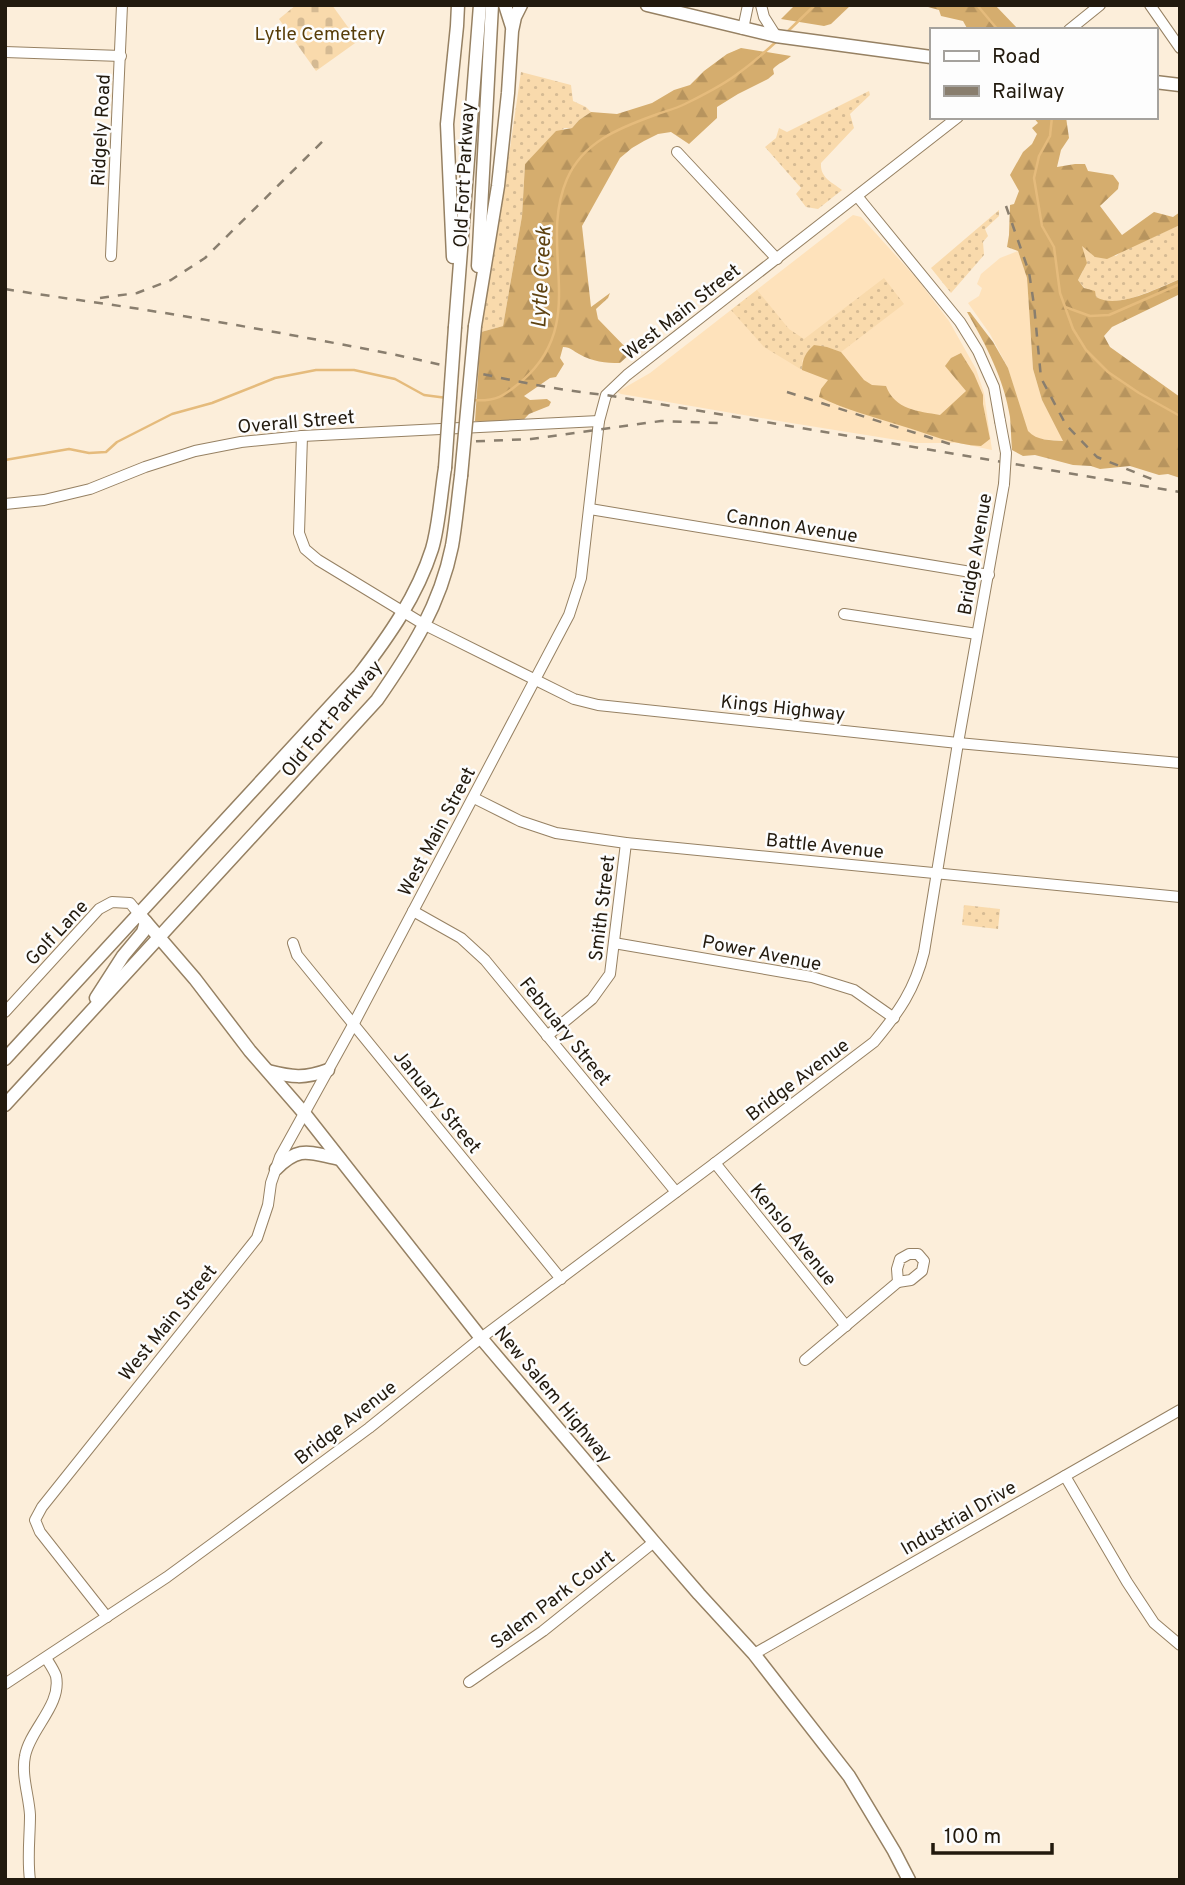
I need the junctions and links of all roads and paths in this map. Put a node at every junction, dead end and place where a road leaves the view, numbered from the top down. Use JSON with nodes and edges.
{"nodes":[{"id":1,"x":122,"y":5,"type":"edge"},
{"id":2,"x":458,"y":5,"type":"edge"},
{"id":3,"x":469,"y":5,"type":"edge"},
{"id":4,"x":481,"y":5,"type":"edge"},
{"id":5,"x":492,"y":5,"type":"edge"},
{"id":6,"x":505,"y":5,"type":"edge"},
{"id":7,"x":521,"y":5,"type":"edge"},
{"id":8,"x":647,"y":5,"type":"edge"},
{"id":9,"x":748,"y":5,"type":"edge"},
{"id":10,"x":761,"y":5,"type":"edge"},
{"id":11,"x":1100,"y":5,"type":"edge"},
{"id":12,"x":1150,"y":5,"type":"edge"},
{"id":13,"x":457,"y":26,"type":"junction"},
{"id":14,"x":1071,"y":28,"type":"edge"},
{"id":15,"x":743,"y":29,"type":"junction"},
{"id":16,"x":512,"y":31,"type":"junction"},
{"id":17,"x":776,"y":36,"type":"junction"},
{"id":18,"x":1180,"y":48,"type":"edge"},
{"id":19,"x":5,"y":52,"type":"edge"},
{"id":20,"x":483,"y":52,"type":"junction"},
{"id":21,"x":121,"y":56,"type":"junction"},
{"id":22,"x":930,"y":57,"type":"edge"},
{"id":23,"x":1157,"y":82,"type":"edge"},
{"id":24,"x":1180,"y":85,"type":"edge"},
{"id":25,"x":955,"y":119,"type":"edge"},
{"id":26,"x":677,"y":152,"type":"dead end"},
{"id":27,"x":857,"y":196,"type":"junction"},
{"id":28,"x":111,"y":256,"type":"dead end"},
{"id":29,"x":777,"y":259,"type":"junction"},
{"id":30,"x":475,"y":326,"type":"junction"},
{"id":31,"x":454,"y":327,"type":"junction"},
{"id":32,"x":599,"y":421,"type":"junction"},
{"id":33,"x":302,"y":436,"type":"junction"},
{"id":34,"x":5,"y":504,"type":"edge"},
{"id":35,"x":590,"y":509,"type":"junction"},
{"id":36,"x":989,"y":575,"type":"junction"},
{"id":37,"x":403,"y":612,"type":"junction"},
{"id":38,"x":844,"y":614,"type":"dead end"},
{"id":39,"x":425,"y":625,"type":"junction"},
{"id":40,"x":977,"y":634,"type":"junction"},
{"id":41,"x":536,"y":679,"type":"junction"},
{"id":42,"x":958,"y":743,"type":"junction"},
{"id":43,"x":1180,"y":763,"type":"edge"},
{"id":44,"x":474,"y":798,"type":"junction"},
{"id":45,"x":626,"y":843,"type":"junction"},
{"id":46,"x":937,"y":874,"type":"junction"},
{"id":47,"x":1180,"y":897,"type":"edge"},
{"id":48,"x":413,"y":911,"type":"junction"},
{"id":49,"x":143,"y":918,"type":"junction"},
{"id":50,"x":160,"y":938,"type":"junction"},
{"id":51,"x":293,"y":943,"type":"dead end"},
{"id":52,"x":614,"y":943,"type":"junction"},
{"id":53,"x":5,"y":1012,"type":"edge"},
{"id":54,"x":894,"y":1018,"type":"junction"},
{"id":55,"x":79,"y":1025,"type":"junction"},
{"id":56,"x":353,"y":1025,"type":"junction"},
{"id":57,"x":547,"y":1035,"type":"junction"},
{"id":58,"x":5,"y":1059,"type":"edge"},
{"id":59,"x":328,"y":1070,"type":"junction"},
{"id":60,"x":267,"y":1071,"type":"junction"},
{"id":61,"x":5,"y":1105,"type":"edge"},
{"id":62,"x":304,"y":1113,"type":"junction"},
{"id":63,"x":340,"y":1159,"type":"junction"},
{"id":64,"x":715,"y":1163,"type":"junction"},
{"id":65,"x":276,"y":1169,"type":"junction"},
{"id":66,"x":676,"y":1192,"type":"junction"},
{"id":67,"x":561,"y":1279,"type":"junction"},
{"id":68,"x":898,"y":1282,"type":"dead end"},
{"id":69,"x":846,"y":1326,"type":"junction"},
{"id":70,"x":481,"y":1338,"type":"junction"},
{"id":71,"x":805,"y":1360,"type":"dead end"},
{"id":72,"x":1180,"y":1410,"type":"edge"},
{"id":73,"x":1065,"y":1476,"type":"junction"},
{"id":74,"x":654,"y":1542,"type":"junction"},
{"id":75,"x":107,"y":1617,"type":"junction"},
{"id":76,"x":1180,"y":1644,"type":"edge"},
{"id":77,"x":754,"y":1654,"type":"junction"},
{"id":78,"x":46,"y":1658,"type":"junction"},
{"id":79,"x":9,"y":1681,"type":"edge"},
{"id":80,"x":469,"y":1682,"type":"dead end"},
{"id":81,"x":30,"y":1880,"type":"edge"},
{"id":82,"x":909,"y":1880,"type":"edge"}],
"edges":[{"from":1,"to":21,"type":"street","name":"Ridgely Road"},
{"from":2,"to":13,"type":"main road"},
{"from":3,"to":13,"type":"main road"},
{"from":4,"to":20,"type":"main road"},
{"from":5,"to":20,"type":"main road","name":"Old Fort Parkway"},
{"from":6,"to":16,"type":"main road"},
{"from":7,"to":16,"type":"main road"},
{"from":8,"to":15,"type":"main road"},
{"from":9,"to":15,"type":"street"},
{"from":10,"to":17,"type":"street"},
{"from":11,"to":14,"type":"street"},
{"from":12,"to":18,"type":"street"},
{"from":13,"to":31,"type":"main road"},
{"from":15,"to":17,"type":"main road"},
{"from":16,"to":30,"type":"main road"},
{"from":17,"to":22,"type":"main road"},
{"from":19,"to":21,"type":"street"},
{"from":20,"to":30,"type":"main road","name":"Old Fort Parkway"},
{"from":20,"to":31,"type":"main road","name":"Old Fort Parkway"},
{"from":21,"to":28,"type":"street","name":"Ridgely Road"},
{"from":23,"to":24,"type":"main road"},
{"from":25,"to":27,"type":"street","name":"West Main Street"},
{"from":26,"to":29,"type":"street"},
{"from":27,"to":29,"type":"street","name":"West Main Street"},
{"from":27,"to":36,"type":"street","name":"Bridge Avenue","bridge":true},
{"from":29,"to":32,"type":"street","name":"West Main Street"},
{"from":30,"to":39,"type":"main road","name":"Old Fort Parkway","bridge":true},
{"from":31,"to":37,"type":"main road","name":"Old Fort Parkway","bridge":true},
{"from":32,"to":33,"type":"street","name":"Overall Street"},
{"from":32,"to":35,"type":"street","name":"West Main Street"},
{"from":33,"to":34,"type":"street","name":"Overall Street"},
{"from":33,"to":37,"type":"street","name":"Kings Highway"},
{"from":35,"to":36,"type":"street","name":"Cannon Avenue"},
{"from":35,"to":41,"type":"street","name":"West Main Street"},
{"from":36,"to":40,"type":"street","name":"Bridge Avenue"},
{"from":37,"to":39,"type":"street","name":"Kings Highway"},
{"from":37,"to":49,"type":"main road","name":"Old Fort Parkway"},
{"from":38,"to":40,"type":"street"},
{"from":39,"to":41,"type":"street","name":"Kings Highway"},
{"from":39,"to":50,"type":"main road","name":"Old Fort Parkway"},
{"from":40,"to":42,"type":"street","name":"Bridge Avenue"},
{"from":41,"to":42,"type":"street","name":"Kings Highway"},
{"from":41,"to":44,"type":"street","name":"West Main Street"},
{"from":42,"to":43,"type":"street","name":"Kings Highway"},
{"from":42,"to":46,"type":"street","name":"Bridge Avenue"},
{"from":44,"to":45,"type":"street","name":"Battle Avenue"},
{"from":44,"to":48,"type":"street","name":"West Main Street"},
{"from":45,"to":46,"type":"street","name":"Battle Avenue"},
{"from":45,"to":52,"type":"street","name":"Smith Street"},
{"from":46,"to":47,"type":"street","name":"Battle Avenue"},
{"from":46,"to":54,"type":"street","name":"Bridge Avenue"},
{"from":48,"to":56,"type":"street","name":"West Main Street"},
{"from":48,"to":57,"type":"street","name":"February Street"},
{"from":49,"to":50,"type":"main road","name":"New Salem Highway"},
{"from":49,"to":53,"type":"street","name":"Golf Lane"},
{"from":49,"to":55,"type":"main road"},
{"from":49,"to":58,"type":"main road","name":"Old Fort Parkway"},
{"from":50,"to":55,"type":"main road","name":"Old Fort Parkway"},
{"from":50,"to":60,"type":"main road","name":"New Salem Highway"},
{"from":51,"to":56,"type":"street","name":"January Street"},
{"from":52,"to":54,"type":"street","name":"Power Avenue"},
{"from":52,"to":57,"type":"street","name":"Smith Street"},
{"from":54,"to":64,"type":"street","name":"Bridge Avenue"},
{"from":55,"to":61,"type":"main road","name":"Old Fort Parkway"},
{"from":56,"to":59,"type":"street","name":"West Main Street"},
{"from":56,"to":67,"type":"street","name":"January Street"},
{"from":57,"to":66,"type":"street","name":"February Street"},
{"from":59,"to":60,"type":"main road"},
{"from":59,"to":62,"type":"street","name":"West Main Street"},
{"from":60,"to":62,"type":"main road","name":"New Salem Highway"},
{"from":62,"to":63,"type":"main road","name":"New Salem Highway"},
{"from":62,"to":65,"type":"street","name":"West Main Street"},
{"from":63,"to":65,"type":"main road"},
{"from":63,"to":70,"type":"main road","name":"New Salem Highway"},
{"from":64,"to":66,"type":"street","name":"Bridge Avenue"},
{"from":64,"to":69,"type":"street","name":"Kenslo Avenue"},
{"from":65,"to":75,"type":"street","name":"West Main Street"},
{"from":66,"to":67,"type":"street","name":"Bridge Avenue"},
{"from":67,"to":70,"type":"street","name":"Bridge Avenue"},
{"from":68,"to":69,"type":"street"},
{"from":69,"to":71,"type":"street"},
{"from":70,"to":74,"type":"main road","name":"New Salem Highway"},
{"from":70,"to":75,"type":"street","name":"Bridge Avenue"},
{"from":72,"to":73,"type":"street","name":"Industrial Drive"},
{"from":73,"to":76,"type":"street"},
{"from":73,"to":77,"type":"street","name":"Industrial Drive"},
{"from":74,"to":77,"type":"main road","name":"New Salem Highway"},
{"from":74,"to":80,"type":"street","name":"Salem Park Court"},
{"from":75,"to":78,"type":"street","name":"Bridge Avenue"},
{"from":77,"to":82,"type":"main road","name":"New Salem Highway"},
{"from":78,"to":79,"type":"street","name":"Bridge Avenue"},
{"from":78,"to":81,"type":"street"}]}
